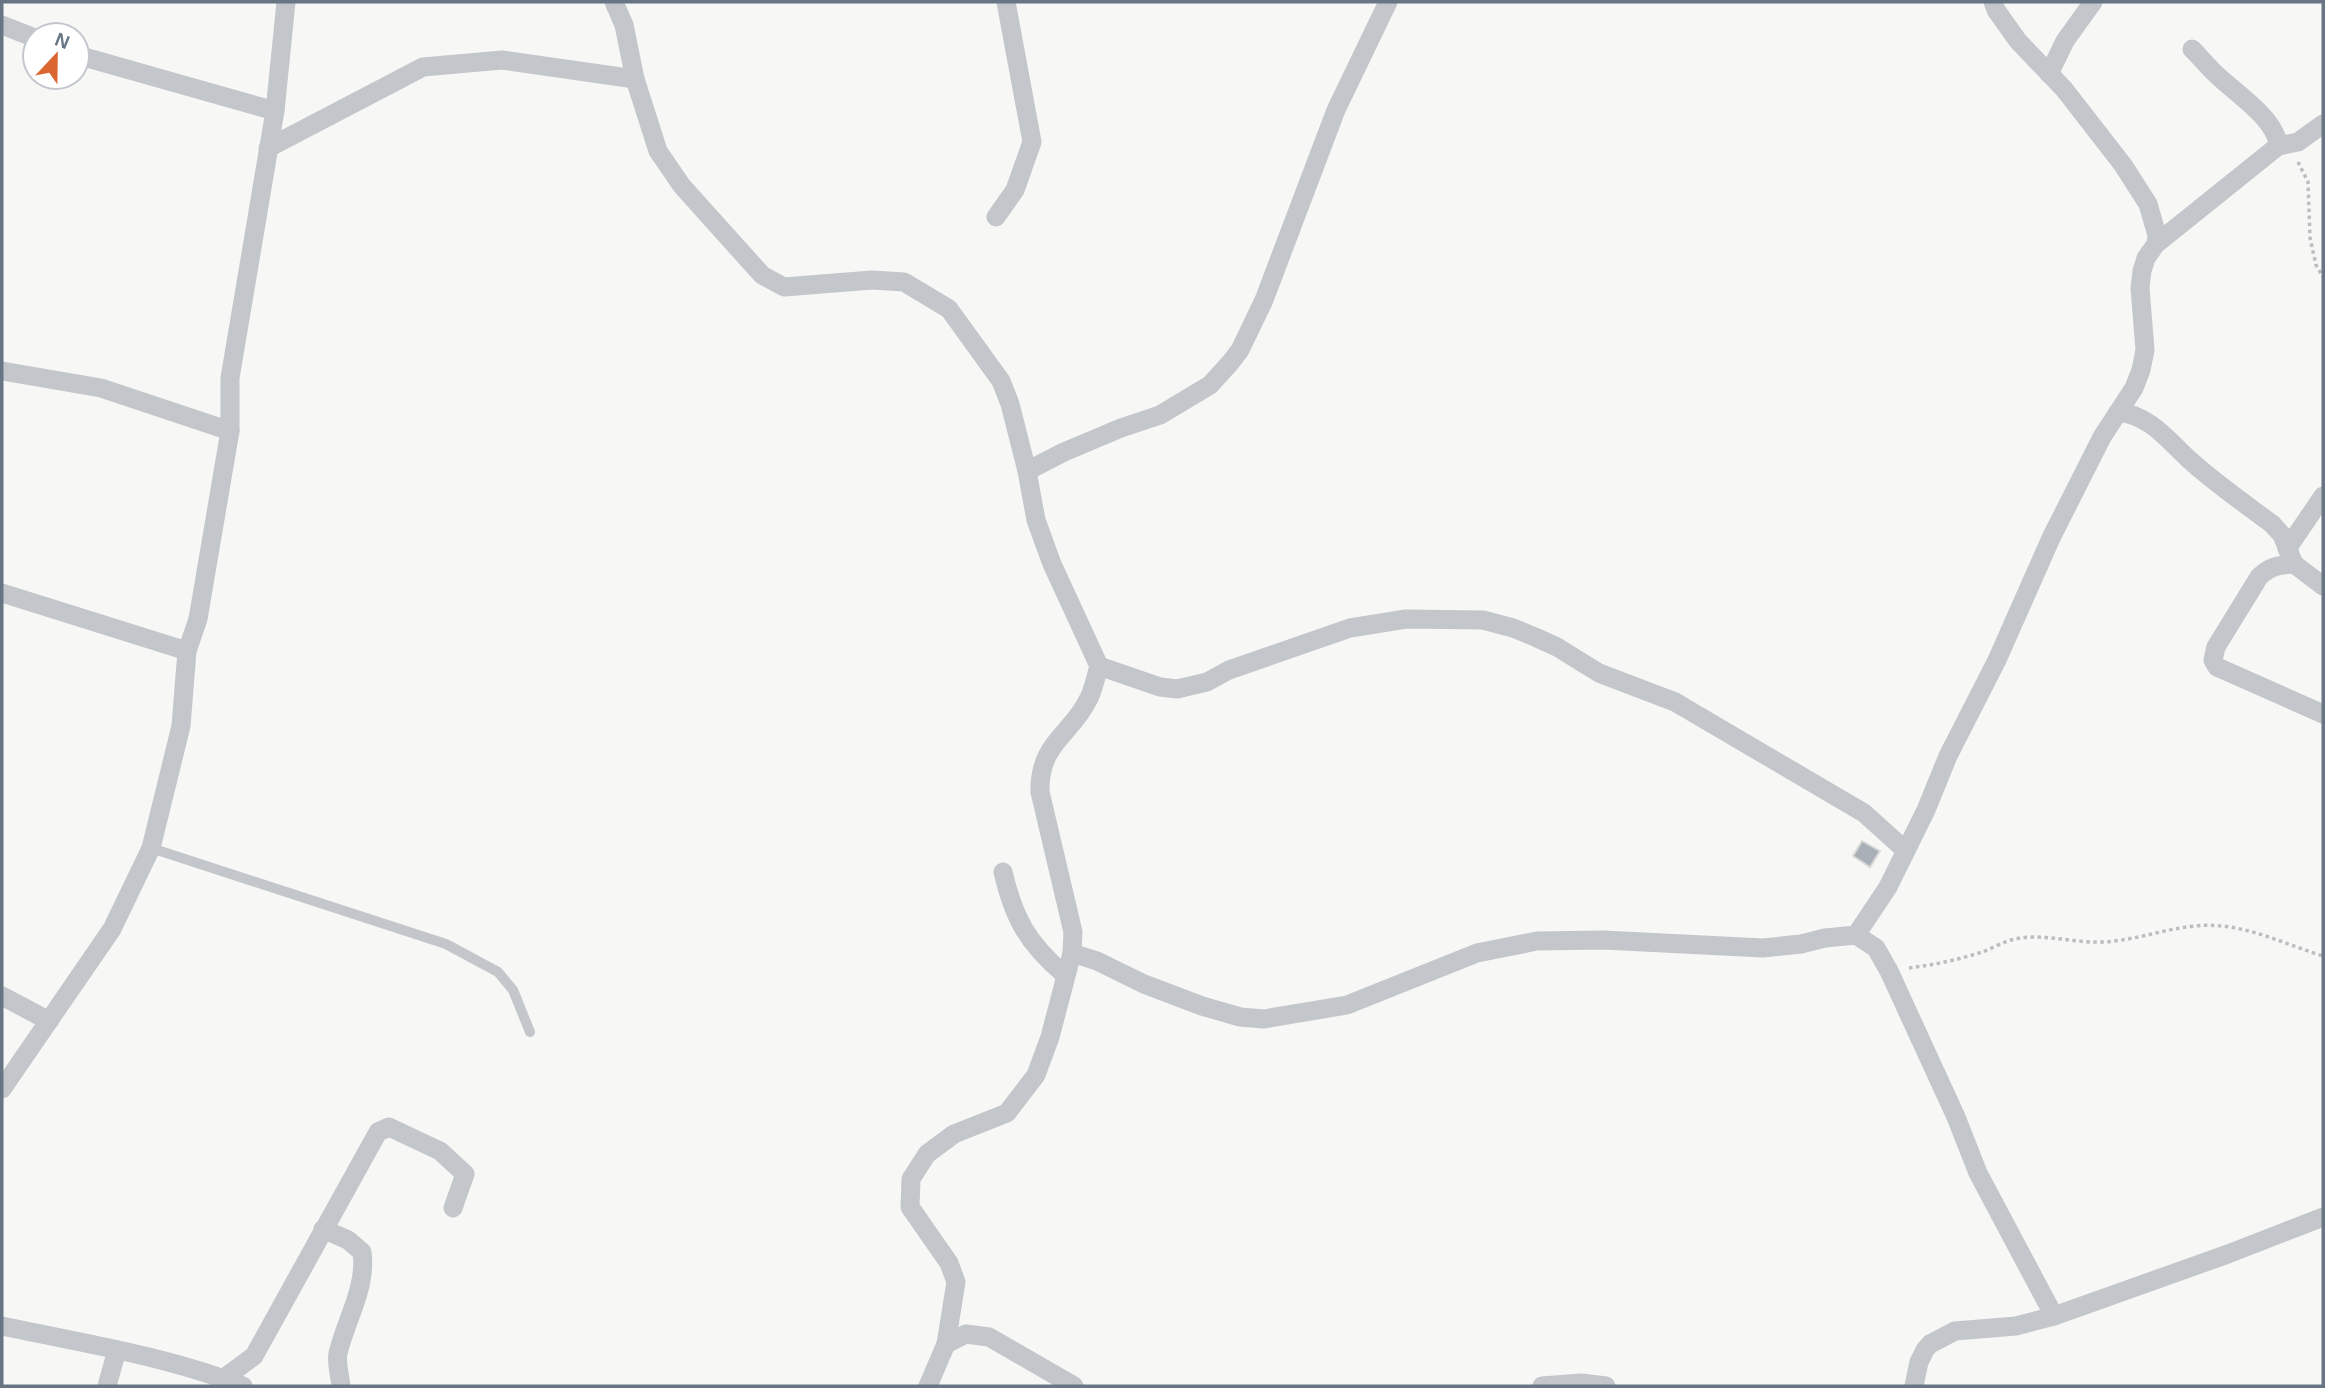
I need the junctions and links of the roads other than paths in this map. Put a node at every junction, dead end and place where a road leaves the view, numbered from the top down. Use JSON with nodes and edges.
{"nodes":[{"id":1,"x":286,"y":2,"type":"edge"},
{"id":2,"x":614,"y":2,"type":"edge"},
{"id":3,"x":1006,"y":2,"type":"edge"},
{"id":4,"x":1388,"y":2,"type":"edge"},
{"id":5,"x":1993,"y":2,"type":"edge"},
{"id":6,"x":2093,"y":2,"type":"edge"},
{"id":7,"x":2,"y":24,"type":"edge"},
{"id":8,"x":21,"y":32,"type":"edge"},
{"id":9,"x":2192,"y":49,"type":"dead end"},
{"id":10,"x":91,"y":59,"type":"edge"},
{"id":11,"x":2049,"y":74,"type":"junction"},
{"id":12,"x":635,"y":79,"type":"junction"},
{"id":13,"x":275,"y":111,"type":"junction"},
{"id":14,"x":2323,"y":124,"type":"edge"},
{"id":15,"x":2286,"y":145,"type":"junction"},
{"id":16,"x":268,"y":148,"type":"junction"},
{"id":17,"x":996,"y":217,"type":"dead end"},
{"id":18,"x":2156,"y":244,"type":"junction"},
{"id":19,"x":2,"y":371,"type":"edge"},
{"id":20,"x":2118,"y":412,"type":"junction"},
{"id":21,"x":230,"y":431,"type":"junction"},
{"id":22,"x":1027,"y":471,"type":"junction"},
{"id":23,"x":2323,"y":496,"type":"edge"},
{"id":24,"x":2290,"y":557,"type":"junction"},
{"id":25,"x":2323,"y":586,"type":"edge"},
{"id":26,"x":2,"y":593,"type":"edge"},
{"id":27,"x":187,"y":650,"type":"junction"},
{"id":28,"x":1099,"y":666,"type":"junction"},
{"id":29,"x":2323,"y":714,"type":"edge"},
{"id":30,"x":151,"y":848,"type":"junction"},
{"id":31,"x":1905,"y":850,"type":"junction"},
{"id":32,"x":1003,"y":872,"type":"dead end"},
{"id":33,"x":1856,"y":935,"type":"junction"},
{"id":34,"x":1072,"y":953,"type":"junction"},
{"id":35,"x":1065,"y":975,"type":"junction"},
{"id":36,"x":2,"y":996,"type":"edge"},
{"id":37,"x":49,"y":1021,"type":"junction"},
{"id":38,"x":530,"y":1032,"type":"dead end"},
{"id":39,"x":2,"y":1089,"type":"edge"},
{"id":40,"x":453,"y":1208,"type":"dead end"},
{"id":41,"x":2323,"y":1217,"type":"edge"},
{"id":42,"x":323,"y":1229,"type":"junction"},
{"id":43,"x":2054,"y":1316,"type":"junction"},
{"id":44,"x":2,"y":1326,"type":"edge"},
{"id":45,"x":946,"y":1344,"type":"junction"},
{"id":46,"x":117,"y":1350,"type":"junction"},
{"id":47,"x":223,"y":1379,"type":"junction"},
{"id":48,"x":107,"y":1386,"type":"edge"},
{"id":49,"x":243,"y":1386,"type":"edge"},
{"id":50,"x":341,"y":1386,"type":"edge"},
{"id":51,"x":928,"y":1386,"type":"edge"},
{"id":52,"x":1074,"y":1386,"type":"edge"},
{"id":53,"x":1542,"y":1386,"type":"edge"},
{"id":54,"x":1606,"y":1386,"type":"edge"},
{"id":55,"x":1914,"y":1386,"type":"edge"}],
"edges":[{"from":1,"to":13,"type":"street"},
{"from":2,"to":12,"type":"street"},
{"from":3,"to":17,"type":"street"},
{"from":4,"to":22,"type":"street"},
{"from":5,"to":11,"type":"street"},
{"from":6,"to":11,"type":"street"},
{"from":7,"to":8,"type":"street"},
{"from":9,"to":15,"type":"street"},
{"from":10,"to":13,"type":"street"},
{"from":11,"to":18,"type":"street"},
{"from":12,"to":16,"type":"street"},
{"from":12,"to":22,"type":"street"},
{"from":13,"to":16,"type":"street"},
{"from":14,"to":15,"type":"street"},
{"from":15,"to":18,"type":"street"},
{"from":16,"to":21,"type":"street"},
{"from":18,"to":20,"type":"street"},
{"from":19,"to":21,"type":"street"},
{"from":20,"to":24,"type":"street"},
{"from":20,"to":31,"type":"street"},
{"from":21,"to":27,"type":"street"},
{"from":22,"to":28,"type":"street"},
{"from":23,"to":24,"type":"street"},
{"from":24,"to":25,"type":"street"},
{"from":24,"to":29,"type":"street"},
{"from":26,"to":27,"type":"street"},
{"from":27,"to":30,"type":"street"},
{"from":28,"to":31,"type":"street"},
{"from":28,"to":34,"type":"street"},
{"from":30,"to":37,"type":"street"},
{"from":30,"to":38,"type":"lane"},
{"from":31,"to":33,"type":"street"},
{"from":32,"to":35,"type":"street"},
{"from":33,"to":34,"type":"street"},
{"from":33,"to":43,"type":"street"},
{"from":34,"to":35,"type":"street"},
{"from":35,"to":45,"type":"street"},
{"from":36,"to":37,"type":"street"},
{"from":37,"to":39,"type":"street"},
{"from":40,"to":42,"type":"street"},
{"from":41,"to":43,"type":"street"},
{"from":42,"to":47,"type":"street"},
{"from":42,"to":50,"type":"street"},
{"from":43,"to":55,"type":"street"},
{"from":44,"to":46,"type":"street"},
{"from":45,"to":51,"type":"street"},
{"from":45,"to":52,"type":"street"},
{"from":46,"to":47,"type":"street"},
{"from":46,"to":48,"type":"street"},
{"from":47,"to":49,"type":"street"},
{"from":53,"to":54,"type":"street"}]}
